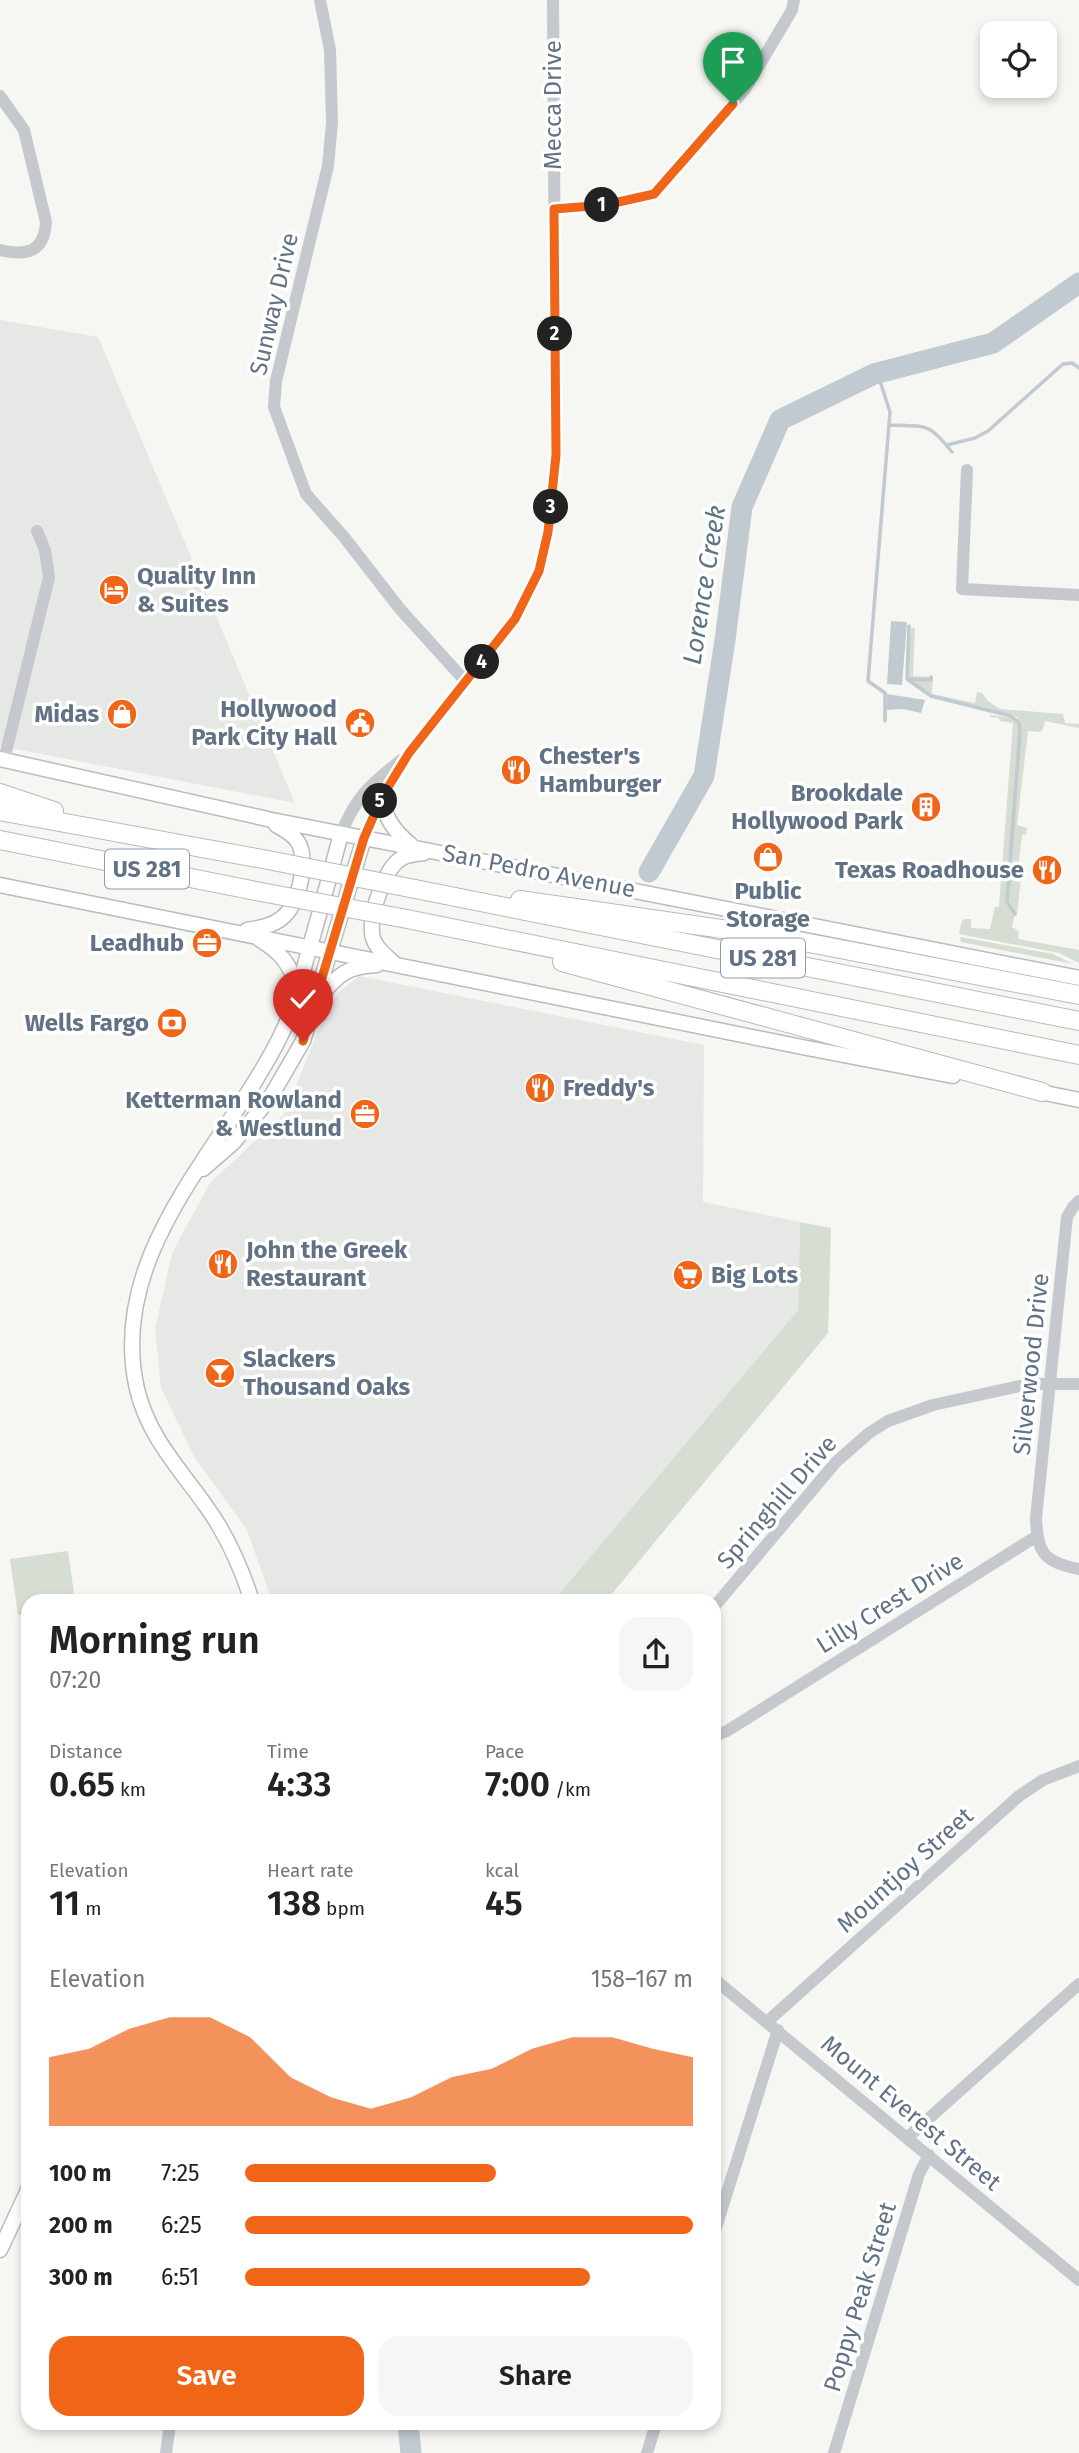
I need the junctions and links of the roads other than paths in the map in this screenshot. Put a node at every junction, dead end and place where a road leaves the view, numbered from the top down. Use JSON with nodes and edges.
{"nodes":[{"id":1,"x":320,"y":0,"type":"edge"},
{"id":2,"x":553,"y":0,"type":"edge"},
{"id":3,"x":794,"y":0,"type":"edge"},
{"id":4,"x":0,"y":96,"type":"edge"},
{"id":5,"x":554,"y":209,"type":"junction"},
{"id":6,"x":0,"y":250,"type":"edge"},
{"id":7,"x":967,"y":470,"type":"dead end"},
{"id":8,"x":37,"y":531,"type":"dead end"},
{"id":9,"x":1079,"y":594,"type":"edge"},
{"id":10,"x":466,"y":682,"type":"junction"},
{"id":11,"x":409,"y":753,"type":"junction"},
{"id":12,"x":2,"y":759,"type":"edge"},
{"id":13,"x":0,"y":793,"type":"edge"},
{"id":14,"x":382,"y":797,"type":"junction"},
{"id":15,"x":0,"y":810,"type":"edge"},
{"id":16,"x":259,"y":817,"type":"junction"},
{"id":17,"x":111,"y":830,"type":"junction"},
{"id":18,"x":341,"y":834,"type":"junction"},
{"id":19,"x":364,"y":838,"type":"junction"},
{"id":20,"x":0,"y":842,"type":"edge"},
{"id":21,"x":415,"y":848,"type":"junction"},
{"id":22,"x":436,"y":851,"type":"junction"},
{"id":23,"x":0,"y":885,"type":"edge"},
{"id":24,"x":447,"y":895,"type":"junction"},
{"id":25,"x":407,"y":919,"type":"junction"},
{"id":26,"x":245,"y":933,"type":"junction"},
{"id":27,"x":310,"y":946,"type":"junction"},
{"id":28,"x":331,"y":951,"type":"junction"},
{"id":29,"x":396,"y":965,"type":"junction"},
{"id":30,"x":1078,"y":977,"type":"edge"},
{"id":31,"x":1079,"y":995,"type":"edge"},
{"id":32,"x":296,"y":996,"type":"junction"},
{"id":33,"x":316,"y":1001,"type":"junction"},
{"id":34,"x":1079,"y":1021,"type":"edge"},
{"id":35,"x":1079,"y":1055,"type":"edge"},
{"id":36,"x":1041,"y":1092,"type":"junction"},
{"id":37,"x":1079,"y":1100,"type":"edge"},
{"id":38,"x":195,"y":1176,"type":"junction"},
{"id":39,"x":1079,"y":1201,"type":"edge"},
{"id":40,"x":1050,"y":1383,"type":"junction"},
{"id":41,"x":1079,"y":1384,"type":"edge"},
{"id":42,"x":1037,"y":1536,"type":"junction"},
{"id":43,"x":1079,"y":1569,"type":"edge"},
{"id":44,"x":249,"y":1594,"type":"edge"},
{"id":45,"x":721,"y":1599,"type":"edge"},
{"id":46,"x":721,"y":1733,"type":"edge"},
{"id":47,"x":1079,"y":1766,"type":"edge"},
{"id":48,"x":1079,"y":1984,"type":"edge"},
{"id":49,"x":721,"y":1985,"type":"edge"},
{"id":50,"x":773,"y":2026,"type":"junction"},
{"id":51,"x":908,"y":2137,"type":"junction"},
{"id":52,"x":929,"y":2155,"type":"junction"},
{"id":53,"x":21,"y":2205,"type":"edge"},
{"id":54,"x":721,"y":2209,"type":"edge"},
{"id":55,"x":0,"y":2250,"type":"edge"},
{"id":56,"x":1079,"y":2280,"type":"edge"},
{"id":57,"x":169,"y":2430,"type":"edge"},
{"id":58,"x":654,"y":2430,"type":"edge"},
{"id":59,"x":166,"y":2453,"type":"edge"},
{"id":60,"x":647,"y":2453,"type":"edge"},
{"id":61,"x":834,"y":2453,"type":"edge"}],
"edges":[{"from":1,"to":10,"type":"street","name":"Sunway Drive"},
{"from":2,"to":5,"type":"street","name":"Mecca Drive"},
{"from":3,"to":5,"type":"street"},
{"from":4,"to":6,"type":"street"},
{"from":5,"to":10,"type":"street","name":"Mecca Drive"},
{"from":7,"to":9,"type":"street"},
{"from":8,"to":12,"type":"street"},
{"from":10,"to":11,"type":"street","name":"Mecca Drive"},
{"from":11,"to":14,"type":"street","name":"Mecca Drive"},
{"from":11,"to":18,"type":"street","name":"Mecca Drive"},
{"from":12,"to":16,"type":"main road","name":"San Pedro Avenue"},
{"from":13,"to":17,"type":"highway"},
{"from":14,"to":19,"type":"street","name":"Mecca Drive"},
{"from":14,"to":21,"type":"main road"},
{"from":15,"to":17,"type":"highway","number":"US 281"},
{"from":16,"to":18,"type":"main road","name":"San Pedro Avenue"},
{"from":16,"to":26,"type":"main road"},
{"from":17,"to":24,"type":"highway","number":"US 281","bridge":true},
{"from":18,"to":19,"type":"main road","name":"San Pedro Avenue"},
{"from":18,"to":27,"type":"main road"},
{"from":19,"to":21,"type":"main road","name":"San Pedro Avenue"},
{"from":19,"to":28,"type":"main road","name":"Mecca Drive"},
{"from":20,"to":25,"type":"highway","number":"US 281","bridge":true},
{"from":21,"to":22,"type":"main road","name":"San Pedro Avenue"},
{"from":22,"to":29,"type":"main road"},
{"from":22,"to":30,"type":"main road","name":"San Pedro Avenue"},
{"from":23,"to":26,"type":"main road"},
{"from":24,"to":31,"type":"highway"},
{"from":24,"to":34,"type":"highway","number":"US 281"},
{"from":25,"to":35,"type":"highway","number":"US 281"},
{"from":25,"to":36,"type":"highway"},
{"from":26,"to":27,"type":"main road"},
{"from":26,"to":32,"type":"main road"},
{"from":27,"to":28,"type":"main road"},
{"from":27,"to":32,"type":"main road"},
{"from":28,"to":29,"type":"main road"},
{"from":28,"to":33,"type":"main road","name":"Mecca Drive"},
{"from":29,"to":33,"type":"main road"},
{"from":29,"to":36,"type":"main road"},
{"from":32,"to":38,"type":"main road"},
{"from":33,"to":38,"type":"main road","name":"Mecca Drive"},
{"from":36,"to":37,"type":"main road"},
{"from":38,"to":44,"type":"main road"},
{"from":39,"to":40,"type":"street","name":"Silverwood Drive"},
{"from":40,"to":41,"type":"street","name":"Springhill Drive"},
{"from":40,"to":42,"type":"street","name":"Silverwood Drive"},
{"from":40,"to":45,"type":"street","name":"Springhill Drive"},
{"from":42,"to":43,"type":"street"},
{"from":42,"to":46,"type":"street","name":"Lilly Crest Drive"},
{"from":47,"to":50,"type":"street","name":"Mountjoy Street"},
{"from":48,"to":51,"type":"street"},
{"from":49,"to":50,"type":"street","name":"Mount Everest Street"},
{"from":50,"to":51,"type":"street","name":"Mount Everest Street"},
{"from":50,"to":54,"type":"street"},
{"from":51,"to":52,"type":"street","name":"Mount Everest Street"},
{"from":52,"to":56,"type":"street","name":"Mount Everest Street"},
{"from":52,"to":61,"type":"street","name":"Poppy Peak Street"},
{"from":53,"to":55,"type":"main road"},
{"from":57,"to":59,"type":"street"},
{"from":58,"to":60,"type":"street"}]}
